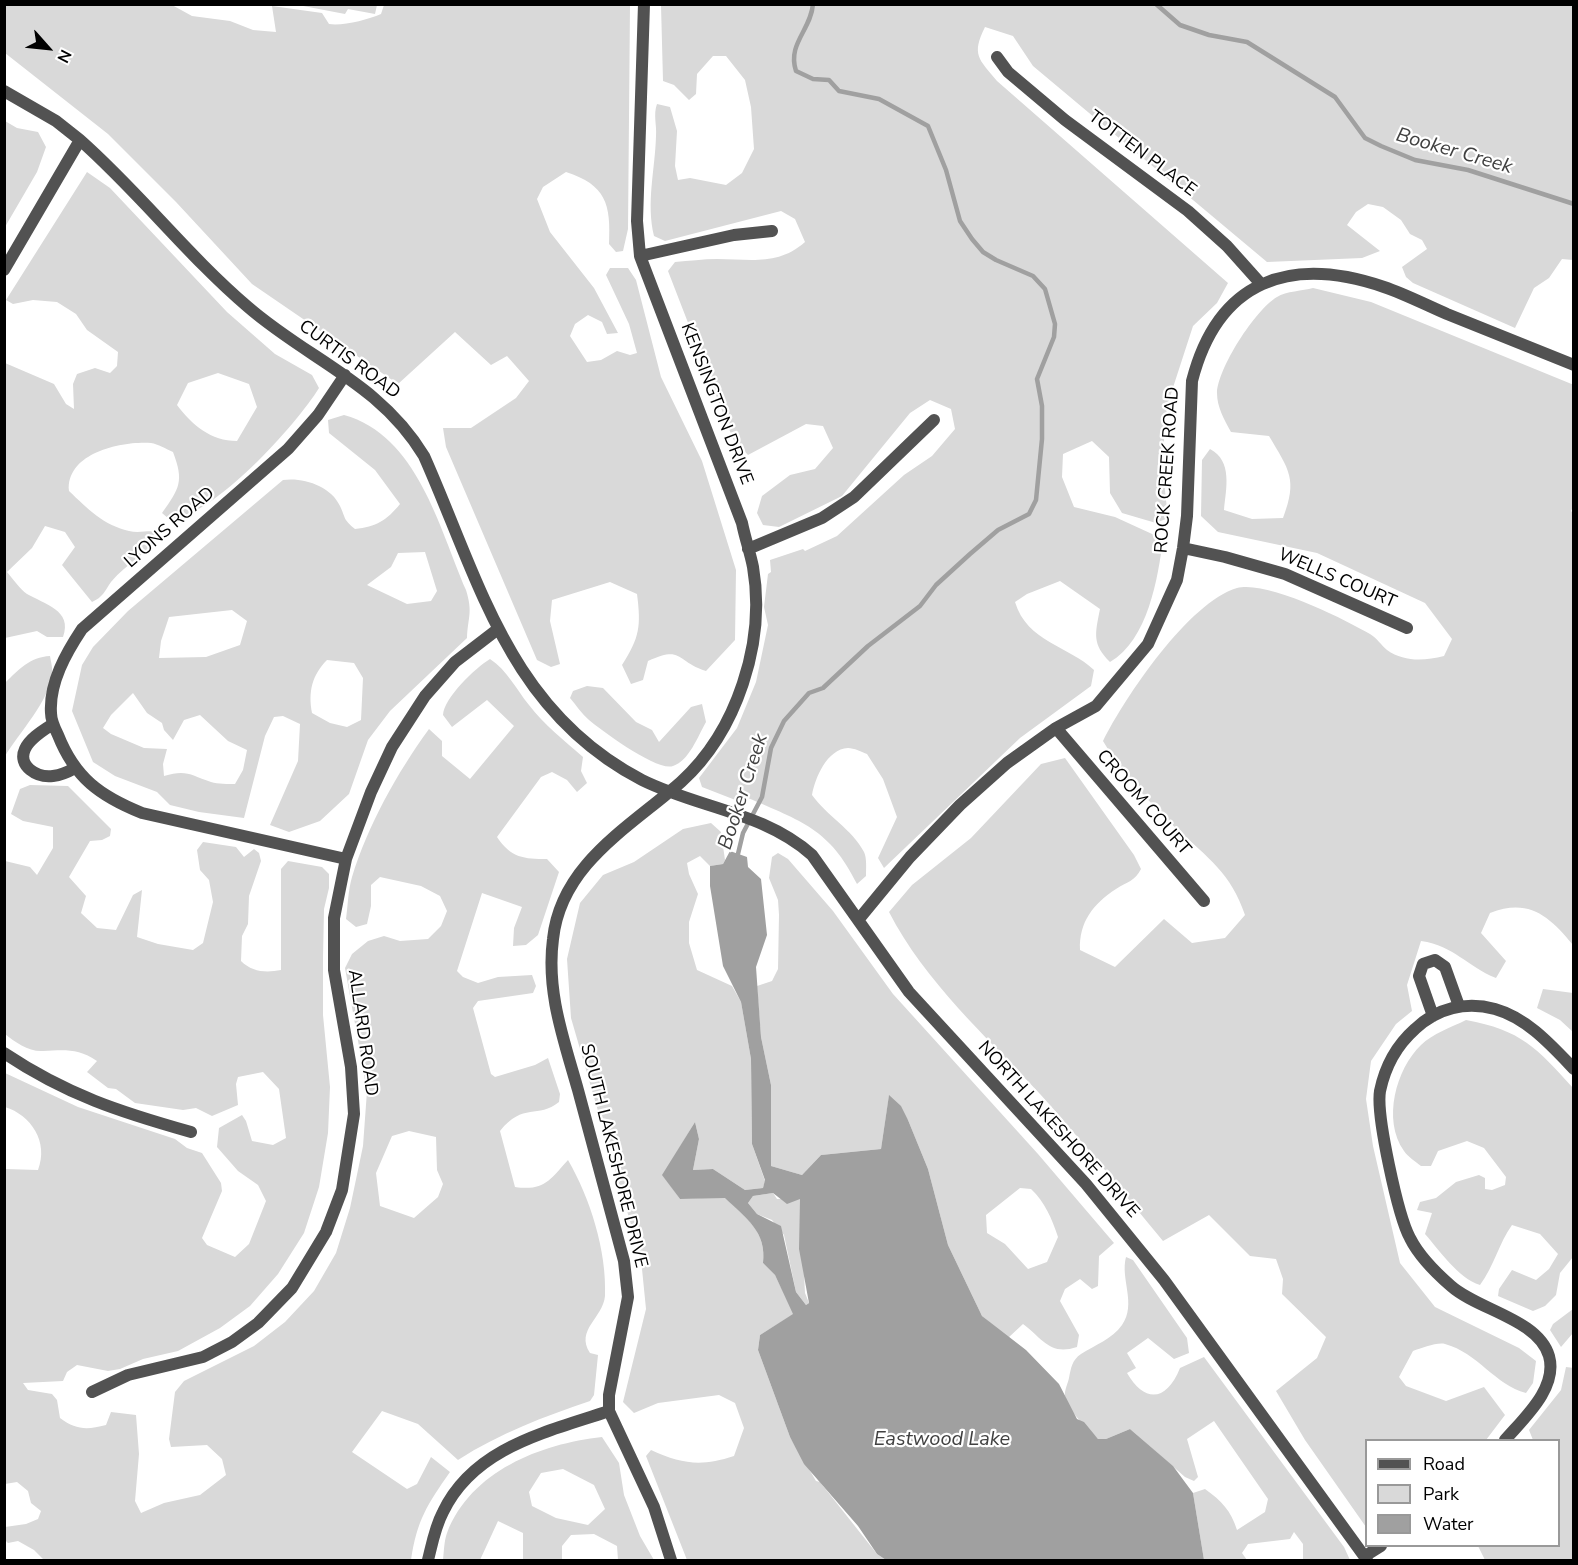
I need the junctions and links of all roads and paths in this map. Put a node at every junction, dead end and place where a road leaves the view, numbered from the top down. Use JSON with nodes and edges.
{"nodes":[{"id":1,"x":644,"y":4,"type":"edge"},
{"id":2,"x":997,"y":57,"type":"dead end"},
{"id":3,"x":4,"y":91,"type":"edge"},
{"id":4,"x":80,"y":140,"type":"junction"},
{"id":5,"x":772,"y":231,"type":"dead end"},
{"id":6,"x":640,"y":256,"type":"junction"},
{"id":7,"x":4,"y":270,"type":"edge"},
{"id":8,"x":1262,"y":284,"type":"junction"},
{"id":9,"x":1574,"y":365,"type":"edge"},
{"id":10,"x":345,"y":375,"type":"junction"},
{"id":11,"x":933,"y":420,"type":"dead end"},
{"id":12,"x":1183,"y":548,"type":"junction"},
{"id":13,"x":748,"y":549,"type":"junction"},
{"id":14,"x":1407,"y":628,"type":"dead end"},
{"id":15,"x":498,"y":629,"type":"junction"},
{"id":16,"x":53,"y":724,"type":"junction"},
{"id":17,"x":1056,"y":728,"type":"junction"},
{"id":18,"x":75,"y":768,"type":"junction"},
{"id":19,"x":668,"y":792,"type":"junction"},
{"id":20,"x":346,"y":859,"type":"junction"},
{"id":21,"x":1204,"y":901,"type":"dead end"},
{"id":22,"x":859,"y":919,"type":"junction"},
{"id":23,"x":1459,"y":1006,"type":"junction"},
{"id":24,"x":1433,"y":1016,"type":"junction"},
{"id":25,"x":4,"y":1053,"type":"edge"},
{"id":26,"x":1574,"y":1068,"type":"edge"},
{"id":27,"x":191,"y":1132,"type":"dead end"},
{"id":28,"x":92,"y":1392,"type":"dead end"},
{"id":29,"x":609,"y":1411,"type":"junction"},
{"id":30,"x":1506,"y":1439,"type":"edge"},
{"id":31,"x":1379,"y":1547,"type":"edge"},
{"id":32,"x":1366,"y":1558,"type":"edge"},
{"id":33,"x":428,"y":1560,"type":"edge"},
{"id":34,"x":671,"y":1560,"type":"edge"}],
"edges":[{"from":1,"to":6,"type":"street","name":"KENSINGTON DRIVE"},
{"from":2,"to":8,"type":"street","name":"TOTTEN PLACE"},
{"from":3,"to":4,"type":"street","name":"CURTIS ROAD"},
{"from":4,"to":7,"type":"street"},
{"from":4,"to":10,"type":"street","name":"CURTIS ROAD"},
{"from":5,"to":6,"type":"street"},
{"from":6,"to":13,"type":"street","name":"KENSINGTON DRIVE"},
{"from":8,"to":9,"type":"street","name":"ROCK CREEK ROAD"},
{"from":8,"to":12,"type":"street","name":"ROCK CREEK ROAD"},
{"from":10,"to":15,"type":"street","name":"CURTIS ROAD"},
{"from":10,"to":16,"type":"street","name":"LYONS ROAD"},
{"from":11,"to":13,"type":"street"},
{"from":12,"to":14,"type":"street","name":"WELLS COURT"},
{"from":12,"to":17,"type":"street","name":"ROCK CREEK ROAD"},
{"from":13,"to":19,"type":"street","name":"KENSINGTON DRIVE"},
{"from":15,"to":19,"type":"street","name":"CURTIS ROAD"},
{"from":15,"to":20,"type":"street","name":"ALLARD ROAD"},
{"from":16,"to":18,"type":"street","name":"LYONS ROAD"},
{"from":16,"to":18,"type":"street"},
{"from":17,"to":21,"type":"street","name":"CROOM COURT"},
{"from":17,"to":22,"type":"street","name":"ROCK CREEK ROAD"},
{"from":18,"to":20,"type":"street","name":"LYONS ROAD"},
{"from":19,"to":22,"type":"street","name":"NORTH LAKESHORE DRIVE"},
{"from":19,"to":29,"type":"street","name":"SOUTH LAKESHORE DRIVE"},
{"from":20,"to":28,"type":"street","name":"ALLARD ROAD"},
{"from":22,"to":32,"type":"street","name":"NORTH LAKESHORE DRIVE"},
{"from":23,"to":24,"type":"street"},
{"from":23,"to":24,"type":"street"},
{"from":23,"to":26,"type":"street"},
{"from":24,"to":30,"type":"street"},
{"from":25,"to":27,"type":"street"},
{"from":29,"to":33,"type":"street"},
{"from":29,"to":34,"type":"street"},
{"from":31,"to":32,"type":"street"}]}
